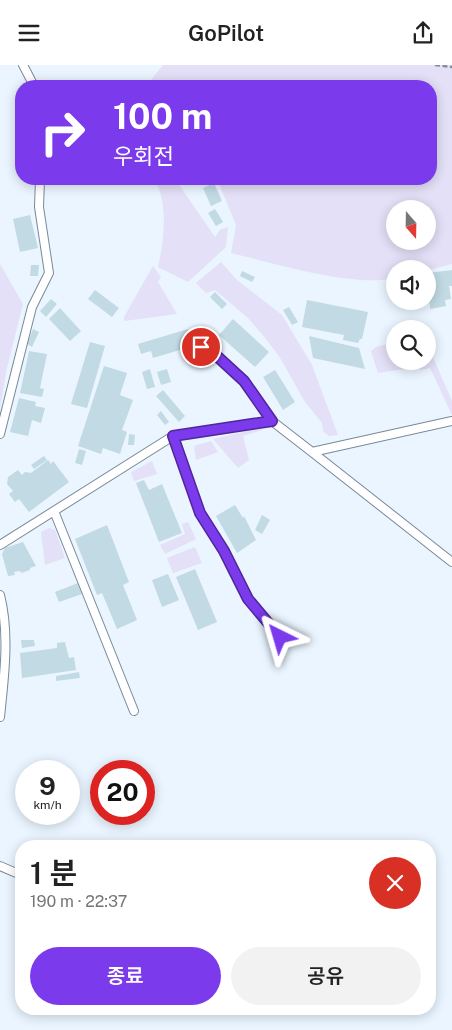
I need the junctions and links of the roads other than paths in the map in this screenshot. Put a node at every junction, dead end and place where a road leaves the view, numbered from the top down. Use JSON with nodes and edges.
{"nodes":[{"id":1,"x":22,"y":65,"type":"edge"},
{"id":2,"x":31,"y":80,"type":"edge"},
{"id":3,"x":40,"y":185,"type":"edge"},
{"id":4,"x":201,"y":347,"type":"dead end"},
{"id":5,"x":272,"y":421,"type":"junction"},
{"id":6,"x":452,"y":421,"type":"edge"},
{"id":7,"x":0,"y":434,"type":"edge"},
{"id":8,"x":173,"y":436,"type":"junction"},
{"id":9,"x":312,"y":452,"type":"junction"},
{"id":10,"x":54,"y":511,"type":"junction"},
{"id":11,"x":0,"y":545,"type":"edge"},
{"id":12,"x":452,"y":562,"type":"edge"},
{"id":13,"x":0,"y":595,"type":"edge"},
{"id":14,"x":280,"y":637,"type":"dead end"},
{"id":15,"x":134,"y":711,"type":"dead end"},
{"id":16,"x":0,"y":717,"type":"edge"},
{"id":17,"x":0,"y":865,"type":"edge"},
{"id":18,"x":15,"y":872,"type":"edge"}],
"edges":[{"from":1,"to":2,"type":"lane"},
{"from":3,"to":7,"type":"lane"},
{"from":4,"to":5,"type":"lane"},
{"from":5,"to":8,"type":"lane"},
{"from":5,"to":9,"type":"lane"},
{"from":6,"to":9,"type":"lane"},
{"from":8,"to":10,"type":"lane"},
{"from":8,"to":14,"type":"lane"},
{"from":9,"to":12,"type":"lane"},
{"from":10,"to":11,"type":"lane"},
{"from":10,"to":15,"type":"lane"},
{"from":13,"to":16,"type":"lane"},
{"from":17,"to":18,"type":"lane"}]}
